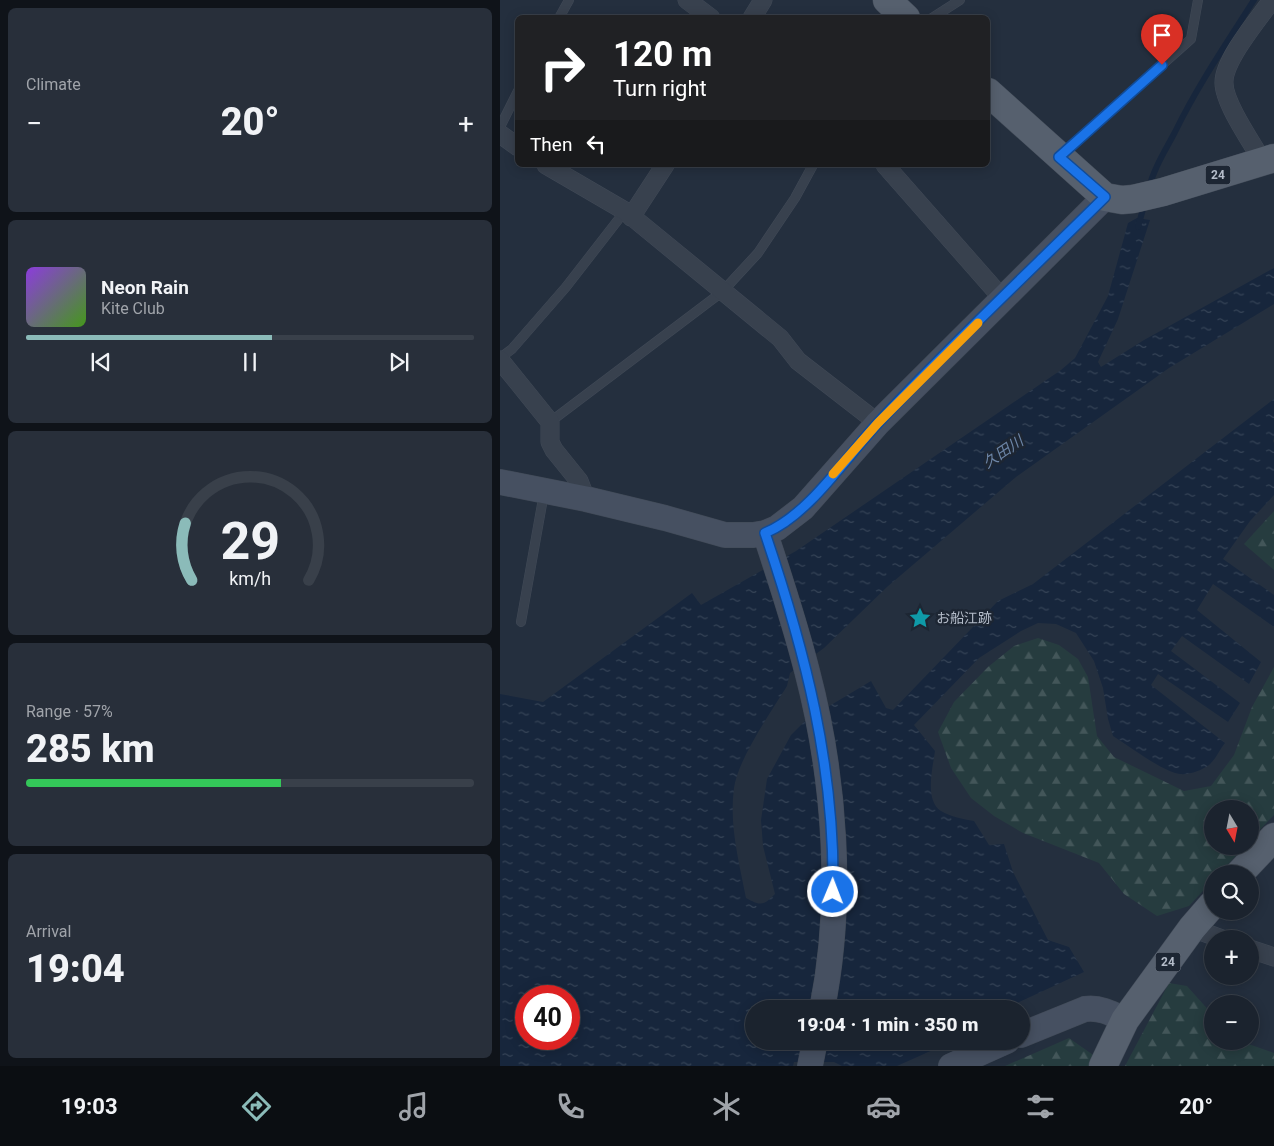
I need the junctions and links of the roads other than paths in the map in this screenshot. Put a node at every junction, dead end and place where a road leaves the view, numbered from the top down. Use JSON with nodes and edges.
{"nodes":[{"id":1,"x":569,"y":0,"type":"edge"},
{"id":2,"x":687,"y":0,"type":"edge"},
{"id":3,"x":763,"y":0,"type":"edge"},
{"id":4,"x":887,"y":0,"type":"edge"},
{"id":5,"x":960,"y":0,"type":"edge"},
{"id":6,"x":1272,"y":0,"type":"edge"},
{"id":7,"x":1196,"y":2,"type":"edge"},
{"id":8,"x":561,"y":15,"type":"edge"},
{"id":9,"x":707,"y":15,"type":"edge"},
{"id":10,"x":754,"y":15,"type":"edge"},
{"id":11,"x":903,"y":15,"type":"edge"},
{"id":12,"x":937,"y":15,"type":"edge"},
{"id":13,"x":990,"y":94,"type":"edge"},
{"id":14,"x":515,"y":97,"type":"edge"},
{"id":15,"x":500,"y":127,"type":"edge"},
{"id":16,"x":500,"y":134,"type":"edge"},
{"id":17,"x":515,"y":145,"type":"edge"},
{"id":18,"x":1059,"y":157,"type":"junction"},
{"id":19,"x":1268,"y":160,"type":"edge"},
{"id":20,"x":549,"y":167,"type":"edge"},
{"id":21,"x":663,"y":167,"type":"edge"},
{"id":22,"x":812,"y":167,"type":"edge"},
{"id":23,"x":887,"y":167,"type":"edge"},
{"id":24,"x":1105,"y":197,"type":"junction"},
{"id":25,"x":628,"y":214,"type":"junction"},
{"id":26,"x":722,"y":292,"type":"junction"},
{"id":27,"x":1002,"y":298,"type":"junction"},
{"id":28,"x":500,"y":359,"type":"edge"},
{"id":29,"x":550,"y":422,"type":"junction"},
{"id":30,"x":878,"y":423,"type":"junction"},
{"id":31,"x":500,"y":482,"type":"edge"},
{"id":32,"x":544,"y":491,"type":"junction"},
{"id":33,"x":586,"y":499,"type":"junction"},
{"id":34,"x":765,"y":533,"type":"junction"},
{"id":35,"x":521,"y":622,"type":"dead end"},
{"id":36,"x":1274,"y":837,"type":"edge"},
{"id":37,"x":1248,"y":865,"type":"edge"},
{"id":38,"x":1204,"y":914,"type":"edge"},
{"id":39,"x":1192,"y":928,"type":"junction"},
{"id":40,"x":1204,"y":932,"type":"edge"},
{"id":41,"x":1259,"y":952,"type":"edge"},
{"id":42,"x":1274,"y":957,"type":"edge"},
{"id":43,"x":823,"y":1000,"type":"edge"},
{"id":44,"x":1125,"y":1020,"type":"junction"},
{"id":45,"x":1030,"y":1031,"type":"edge"},
{"id":46,"x":813,"y":1050,"type":"edge"},
{"id":47,"x":987,"y":1050,"type":"edge"},
{"id":48,"x":810,"y":1066,"type":"edge"},
{"id":49,"x":951,"y":1066,"type":"edge"},
{"id":50,"x":1103,"y":1066,"type":"edge"}],
"edges":[{"from":1,"to":8,"type":"lane"},
{"from":2,"to":9,"type":"street"},
{"from":3,"to":10,"type":"street"},
{"from":4,"to":11,"type":"main road"},
{"from":5,"to":12,"type":"lane"},
{"from":6,"to":19,"type":"street"},
{"from":7,"to":18,"type":"lane"},
{"from":13,"to":18,"type":"main road"},
{"from":14,"to":15,"type":"lane"},
{"from":16,"to":17,"type":"street"},
{"from":18,"to":24,"type":"main road"},
{"from":19,"to":24,"type":"main road","number":"24"},
{"from":20,"to":25,"type":"street"},
{"from":21,"to":25,"type":"street"},
{"from":22,"to":26,"type":"lane"},
{"from":23,"to":27,"type":"street"},
{"from":24,"to":27,"type":"street"},
{"from":25,"to":26,"type":"street"},
{"from":25,"to":28,"type":"lane"},
{"from":26,"to":29,"type":"lane"},
{"from":26,"to":30,"type":"street"},
{"from":27,"to":30,"type":"street"},
{"from":28,"to":29,"type":"street"},
{"from":29,"to":33,"type":"street"},
{"from":30,"to":34,"type":"street"},
{"from":31,"to":32,"type":"street"},
{"from":32,"to":33,"type":"street"},
{"from":32,"to":35,"type":"lane"},
{"from":33,"to":34,"type":"street"},
{"from":34,"to":43,"type":"street"},
{"from":36,"to":37,"type":"main road"},
{"from":38,"to":39,"type":"main road","number":"24"},
{"from":39,"to":40,"type":"street"},
{"from":39,"to":44,"type":"main road","number":"24"},
{"from":41,"to":42,"type":"street"},
{"from":44,"to":45,"type":"street"},
{"from":44,"to":50,"type":"main road","number":"24"},
{"from":46,"to":48,"type":"street"},
{"from":47,"to":49,"type":"street"}]}
